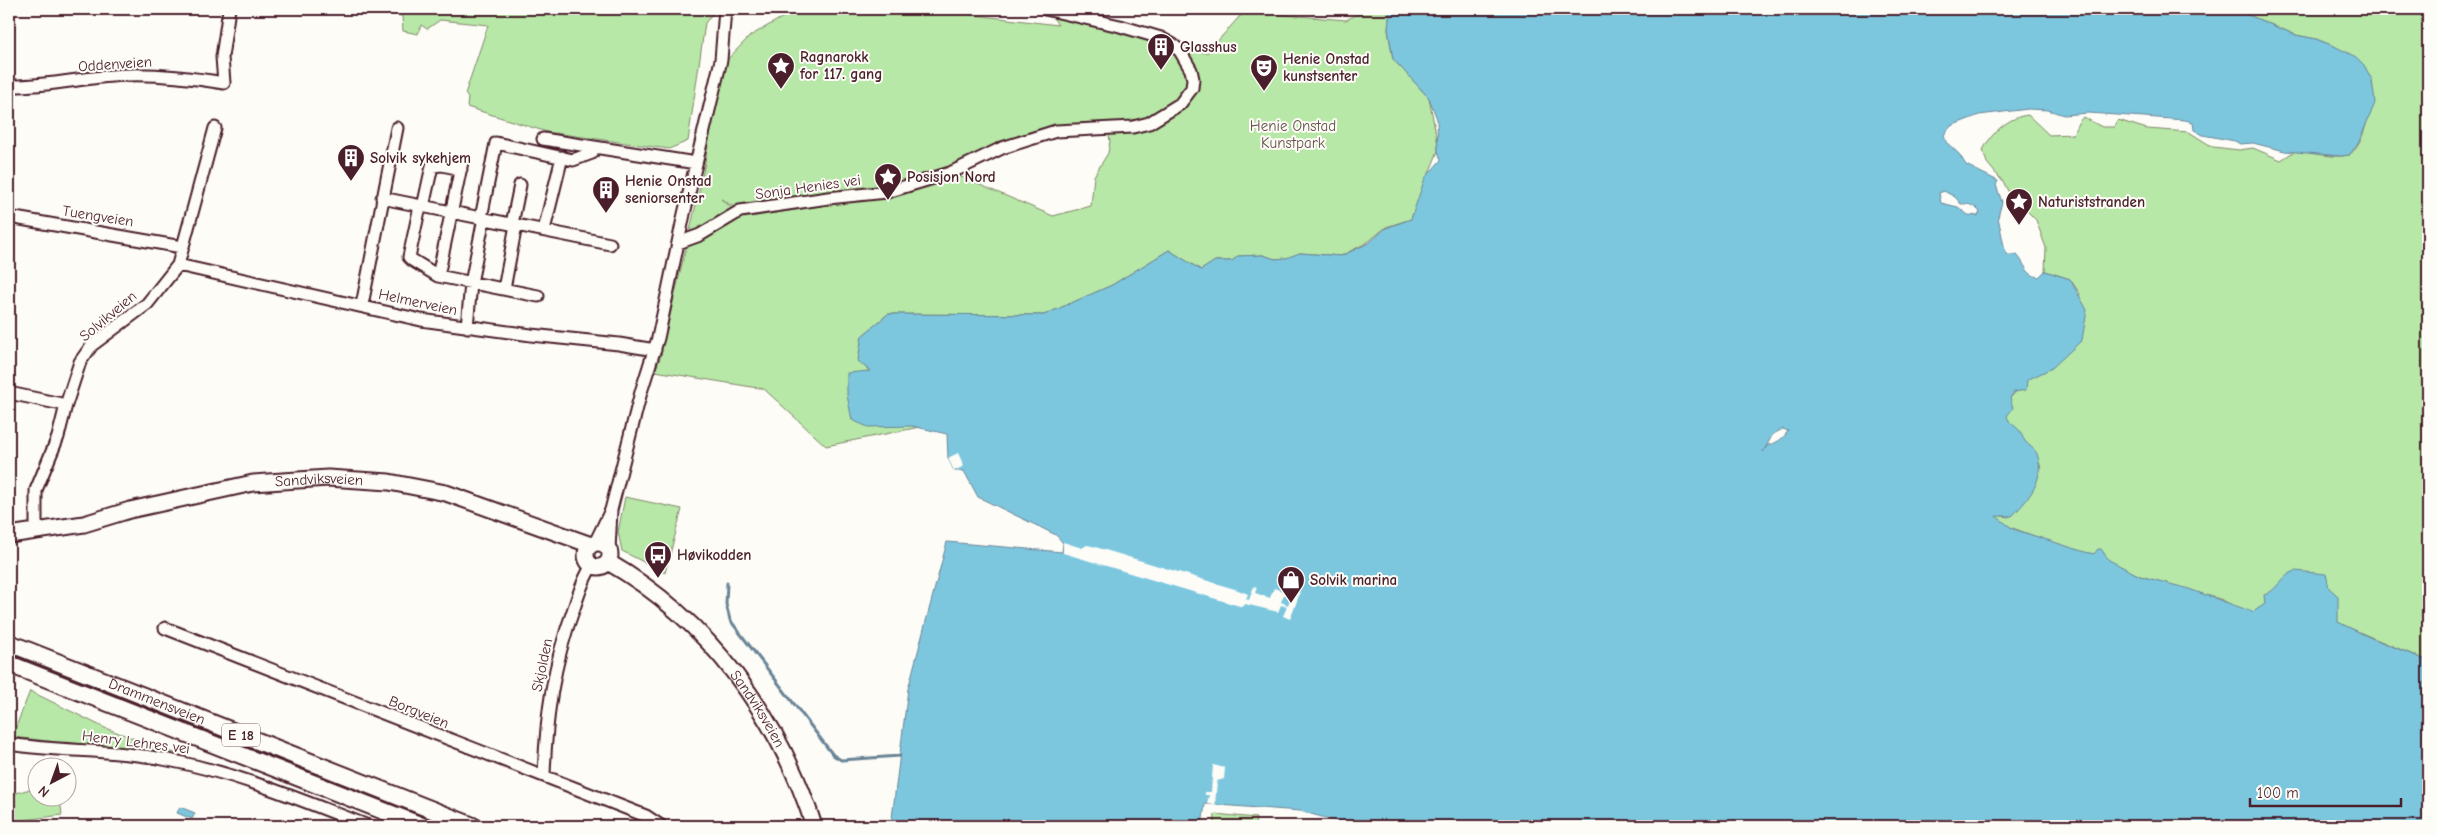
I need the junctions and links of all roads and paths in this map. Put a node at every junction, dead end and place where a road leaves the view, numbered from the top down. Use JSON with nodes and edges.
{"nodes":[{"id":1,"x":229,"y":9,"type":"edge"},
{"id":2,"x":725,"y":9,"type":"edge"},
{"id":3,"x":1045,"y":9,"type":"edge"},
{"id":4,"x":9,"y":86,"type":"edge"},
{"id":5,"x":215,"y":128,"type":"dead end"},
{"id":6,"x":397,"y":128,"type":"dead end"},
{"id":7,"x":543,"y":140,"type":"dead end"},
{"id":8,"x":593,"y":147,"type":"junction"},
{"id":9,"x":562,"y":157,"type":"junction"},
{"id":10,"x":696,"y":163,"type":"junction"},
{"id":11,"x":520,"y":185,"type":"dead end"},
{"id":12,"x":382,"y":198,"type":"junction"},
{"id":13,"x":422,"y":206,"type":"junction"},
{"id":14,"x":453,"y":213,"type":"junction"},
{"id":15,"x":9,"y":217,"type":"edge"},
{"id":16,"x":482,"y":218,"type":"junction"},
{"id":17,"x":514,"y":224,"type":"junction"},
{"id":18,"x":544,"y":230,"type":"junction"},
{"id":19,"x":678,"y":243,"type":"junction"},
{"id":20,"x":610,"y":244,"type":"dead end"},
{"id":21,"x":182,"y":247,"type":"junction"},
{"id":22,"x":178,"y":265,"type":"junction"},
{"id":23,"x":438,"y":276,"type":"junction"},
{"id":24,"x":471,"y":283,"type":"junction"},
{"id":25,"x":504,"y":289,"type":"junction"},
{"id":26,"x":538,"y":296,"type":"dead end"},
{"id":27,"x":362,"y":305,"type":"junction"},
{"id":28,"x":468,"y":327,"type":"junction"},
{"id":29,"x":655,"y":350,"type":"junction"},
{"id":30,"x":9,"y":393,"type":"edge"},
{"id":31,"x":66,"y":405,"type":"junction"},
{"id":32,"x":610,"y":510,"type":"junction"},
{"id":33,"x":9,"y":525,"type":"edge"},
{"id":34,"x":36,"y":527,"type":"junction"},
{"id":35,"x":9,"y":535,"type":"edge"},
{"id":36,"x":591,"y":552,"type":"junction"},
{"id":37,"x":609,"y":556,"type":"junction"},
{"id":38,"x":165,"y":628,"type":"dead end"},
{"id":39,"x":9,"y":643,"type":"edge"},
{"id":40,"x":9,"y":664,"type":"edge"},
{"id":41,"x":9,"y":744,"type":"edge"},
{"id":42,"x":544,"y":776,"type":"junction"},
{"id":43,"x":368,"y":826,"type":"edge"},
{"id":44,"x":422,"y":826,"type":"edge"},
{"id":45,"x":473,"y":826,"type":"edge"},
{"id":46,"x":661,"y":826,"type":"edge"},
{"id":47,"x":814,"y":826,"type":"edge"}],
"edges":[{"from":1,"to":4,"type":"street","name":"Oddenveien"},
{"from":2,"to":10,"type":"street"},
{"from":3,"to":19,"type":"street","name":"Sonja Henies vei"},
{"from":5,"to":21,"type":"street","name":"Solvikveien"},
{"from":6,"to":12,"type":"street"},
{"from":7,"to":8,"type":"street"},
{"from":8,"to":9,"type":"street"},
{"from":8,"to":10,"type":"street"},
{"from":9,"to":16,"type":"street"},
{"from":9,"to":18,"type":"street"},
{"from":10,"to":19,"type":"street"},
{"from":11,"to":17,"type":"street"},
{"from":12,"to":13,"type":"street"},
{"from":12,"to":27,"type":"street"},
{"from":13,"to":14,"type":"street"},
{"from":13,"to":14,"type":"street"},
{"from":13,"to":23,"type":"street"},
{"from":14,"to":16,"type":"street"},
{"from":14,"to":23,"type":"street"},
{"from":15,"to":21,"type":"street","name":"Tuengveien"},
{"from":16,"to":17,"type":"street"},
{"from":16,"to":24,"type":"street"},
{"from":17,"to":18,"type":"street"},
{"from":17,"to":25,"type":"street"},
{"from":18,"to":20,"type":"street"},
{"from":19,"to":29,"type":"street"},
{"from":21,"to":22,"type":"street","name":"Solvikveien"},
{"from":22,"to":27,"type":"street","name":"Helmerveien"},
{"from":22,"to":31,"type":"street","name":"Solvikveien"},
{"from":23,"to":24,"type":"street"},
{"from":24,"to":25,"type":"street"},
{"from":24,"to":28,"type":"street"},
{"from":25,"to":26,"type":"street"},
{"from":27,"to":28,"type":"street","name":"Helmerveien"},
{"from":28,"to":29,"type":"street","name":"Helmerveien"},
{"from":29,"to":32,"type":"street"},
{"from":30,"to":31,"type":"street"},
{"from":31,"to":34,"type":"street","name":"Solvikveien"},
{"from":32,"to":36,"type":"street"},
{"from":32,"to":37,"type":"street"},
{"from":33,"to":34,"type":"main road","name":"Sandviksveien"},
{"from":34,"to":35,"type":"main road","name":"Sandviksveien"},
{"from":34,"to":36,"type":"main road","name":"Sandviksveien"},
{"from":36,"to":37,"type":"main road","name":"Sandviksveien"},
{"from":36,"to":37,"type":"main road"},
{"from":36,"to":42,"type":"street","name":"Skjolden"},
{"from":37,"to":47,"type":"main road","name":"Sandviksveien"},
{"from":38,"to":42,"type":"street","name":"Borgveien"},
{"from":39,"to":45,"type":"highway","name":"Drammensveien","number":"E 18"},
{"from":40,"to":44,"type":"highway","name":"Drammensveien","number":"E 18"},
{"from":41,"to":43,"type":"street","name":"Henry Lehres vei"},
{"from":42,"to":46,"type":"street","name":"Borgveien"}]}
